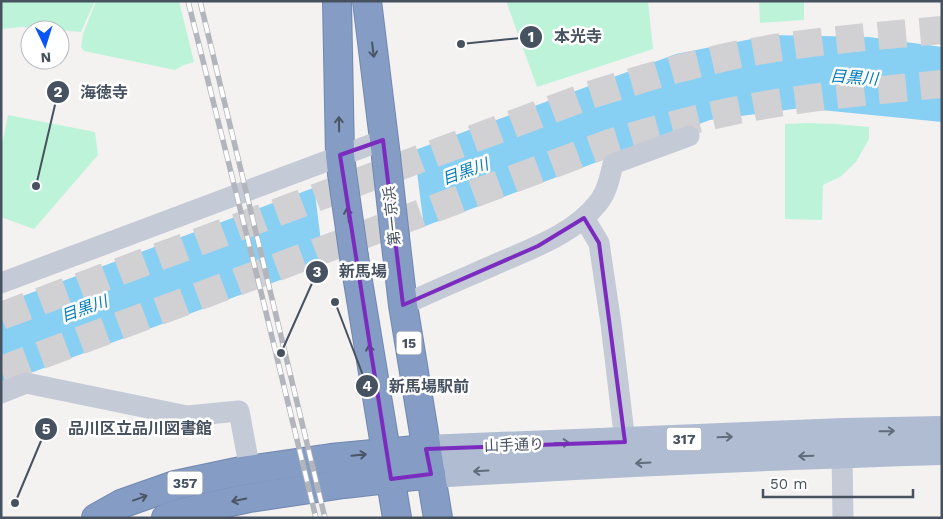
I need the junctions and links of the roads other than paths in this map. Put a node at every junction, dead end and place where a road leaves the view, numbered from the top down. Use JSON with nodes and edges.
{"nodes":[{"id":1,"x":337,"y":1,"type":"edge"},
{"id":2,"x":367,"y":1,"type":"edge"},
{"id":3,"x":689,"y":136,"type":"dead end"},
{"id":4,"x":384,"y":148,"type":"junction"},
{"id":5,"x":341,"y":164,"type":"junction"},
{"id":6,"x":584,"y":218,"type":"junction"},
{"id":7,"x":1,"y":283,"type":"edge"},
{"id":8,"x":403,"y":305,"type":"junction"},
{"id":9,"x":1,"y":393,"type":"edge"},
{"id":10,"x":942,"y":430,"type":"edge"},
{"id":11,"x":625,"y":442,"type":"junction"},
{"id":12,"x":942,"y":451,"type":"edge"},
{"id":13,"x":386,"y":452,"type":"junction"},
{"id":14,"x":842,"y":454,"type":"junction"},
{"id":15,"x":429,"y":462,"type":"junction"},
{"id":16,"x":250,"y":470,"type":"junction"},
{"id":17,"x":391,"y":479,"type":"junction"},
{"id":18,"x":96,"y":518,"type":"edge"},
{"id":19,"x":166,"y":518,"type":"edge"},
{"id":20,"x":397,"y":518,"type":"edge"},
{"id":21,"x":438,"y":518,"type":"edge"},
{"id":22,"x":843,"y":518,"type":"edge"}],
"edges":[{"from":5,"to":1,"type":"highway","one_way":true},
{"from":2,"to":4,"type":"highway","name":"第一京浜","number":"15","one_way":true},
{"from":3,"to":6,"type":"street"},
{"from":4,"to":5,"type":"street"},
{"from":4,"to":8,"type":"highway","name":"第一京浜","number":"15","bridge":true},
{"from":5,"to":7,"type":"street"},
{"from":13,"to":5,"type":"highway","one_way":true,"bridge":true},
{"from":6,"to":8,"type":"street"},
{"from":6,"to":11,"type":"street"},
{"from":8,"to":15,"type":"highway","name":"第一京浜","number":"15"},
{"from":9,"to":16,"type":"street"},
{"from":11,"to":10,"type":"main road","name":"山手通り","number":"317","one_way":true},
{"from":15,"to":11,"type":"main road","name":"山手通り","number":"317","one_way":true},
{"from":12,"to":14,"type":"main road","name":"山手通り","number":"317"},
{"from":13,"to":15,"type":"highway","name":"山手通り","number":"357"},
{"from":16,"to":13,"type":"highway","name":"山手通り","number":"357","one_way":true},
{"from":13,"to":17,"type":"highway"},
{"from":14,"to":15,"type":"main road","name":"山手通り","number":"317","one_way":true},
{"from":14,"to":22,"type":"street"},
{"from":15,"to":17,"type":"highway","name":"山手通り","number":"357"},
{"from":15,"to":21,"type":"highway","name":"第一京浜","number":"15"},
{"from":18,"to":16,"type":"highway","name":"山手通り","number":"357","one_way":true},
{"from":17,"to":19,"type":"highway","name":"山手通り","number":"357","one_way":true},
{"from":17,"to":20,"type":"highway"}]}
